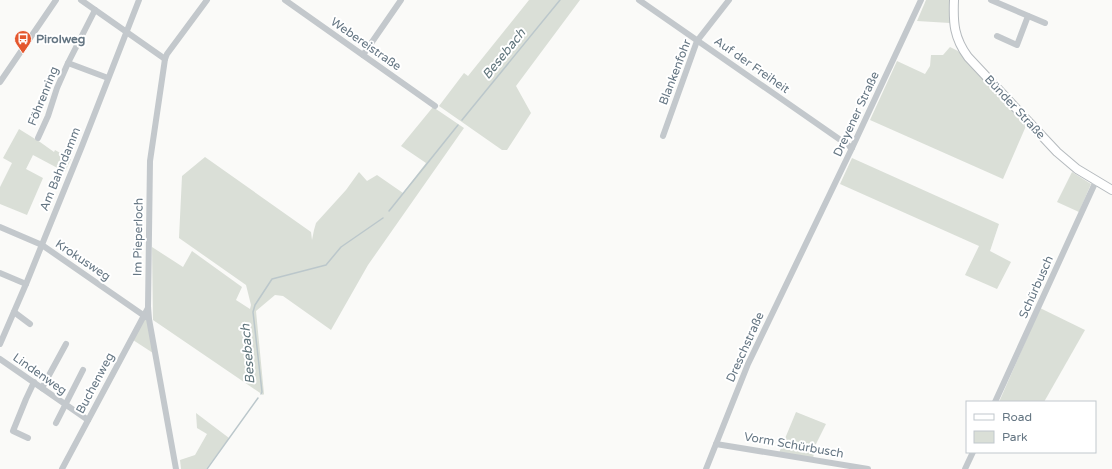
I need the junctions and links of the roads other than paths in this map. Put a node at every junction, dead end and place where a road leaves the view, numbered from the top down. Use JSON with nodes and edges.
{"nodes":[{"id":1,"x":56,"y":0,"type":"edge"},
{"id":2,"x":81,"y":0,"type":"edge"},
{"id":3,"x":139,"y":0,"type":"edge"},
{"id":4,"x":206,"y":0,"type":"edge"},
{"id":5,"x":285,"y":0,"type":"edge"},
{"id":6,"x":401,"y":0,"type":"edge"},
{"id":7,"x":639,"y":0,"type":"edge"},
{"id":8,"x":729,"y":0,"type":"edge"},
{"id":9,"x":921,"y":0,"type":"edge"},
{"id":10,"x":954,"y":0,"type":"edge"},
{"id":11,"x":991,"y":0,"type":"edge"},
{"id":12,"x":95,"y":10,"type":"junction"},
{"id":13,"x":1028,"y":16,"type":"junction"},
{"id":14,"x":1045,"y":23,"type":"dead end"},
{"id":15,"x":126,"y":31,"type":"junction"},
{"id":16,"x":997,"y":36,"type":"dead end"},
{"id":17,"x":697,"y":41,"type":"junction"},
{"id":18,"x":363,"y":55,"type":"junction"},
{"id":19,"x":165,"y":59,"type":"junction"},
{"id":20,"x":68,"y":63,"type":"junction"},
{"id":21,"x":108,"y":78,"type":"junction"},
{"id":22,"x":0,"y":82,"type":"edge"},
{"id":23,"x":435,"y":106,"type":"dead end"},
{"id":24,"x":662,"y":136,"type":"dead end"},
{"id":25,"x":38,"y":138,"type":"dead end"},
{"id":26,"x":852,"y":148,"type":"junction"},
{"id":27,"x":1096,"y":181,"type":"junction"},
{"id":28,"x":1112,"y":190,"type":"edge"},
{"id":29,"x":0,"y":227,"type":"edge"},
{"id":30,"x":810,"y":237,"type":"joint"},
{"id":31,"x":42,"y":245,"type":"junction"},
{"id":32,"x":0,"y":273,"type":"edge"},
{"id":33,"x":26,"y":284,"type":"junction"},
{"id":34,"x":148,"y":307,"type":"joint"},
{"id":35,"x":14,"y":312,"type":"junction"},
{"id":36,"x":147,"y":317,"type":"junction"},
{"id":37,"x":30,"y":324,"type":"dead end"},
{"id":38,"x":0,"y":344,"type":"edge"},
{"id":39,"x":66,"y":344,"type":"dead end"},
{"id":40,"x":0,"y":359,"type":"edge"},
{"id":41,"x":83,"y":370,"type":"dead end"},
{"id":42,"x":34,"y":382,"type":"junction"},
{"id":43,"x":42,"y":388,"type":"junction"},
{"id":44,"x":995,"y":401,"type":"edge"},
{"id":45,"x":65,"y":405,"type":"junction"},
{"id":46,"x":88,"y":420,"type":"junction"},
{"id":47,"x":56,"y":423,"type":"dead end"},
{"id":48,"x":28,"y":438,"type":"dead end"},
{"id":49,"x":716,"y":444,"type":"junction"},
{"id":50,"x":973,"y":453,"type":"edge"},
{"id":51,"x":62,"y":469,"type":"edge"},
{"id":52,"x":176,"y":469,"type":"edge"},
{"id":53,"x":706,"y":469,"type":"edge"},
{"id":54,"x":868,"y":469,"type":"edge"},
{"id":55,"x":965,"y":469,"type":"edge"}],
"edges":[{"from":1,"to":22,"type":"street"},
{"from":2,"to":12,"type":"street"},
{"from":3,"to":15,"type":"street","name":"Am Bahndamm"},
{"from":4,"to":19,"type":"street","name":"Im Pieperloch"},
{"from":5,"to":18,"type":"street","name":"Webereistraße"},
{"from":6,"to":18,"type":"street"},
{"from":7,"to":17,"type":"street","name":"Auf der Freiheit"},
{"from":8,"to":17,"type":"street","name":"Blankenfohr"},
{"from":9,"to":26,"type":"street","name":"Dreyener Straße"},
{"from":10,"to":27,"type":"main road","name":"Bünder Straße"},
{"from":11,"to":13,"type":"street"},
{"from":12,"to":15,"type":"street"},
{"from":12,"to":20,"type":"street","name":"Föhrenring"},
{"from":13,"to":14,"type":"street"},
{"from":13,"to":16,"type":"street"},
{"from":15,"to":19,"type":"street"},
{"from":15,"to":21,"type":"street","name":"Am Bahndamm"},
{"from":17,"to":24,"type":"street","name":"Blankenfohr"},
{"from":17,"to":26,"type":"street","name":"Auf der Freiheit"},
{"from":18,"to":23,"type":"street","name":"Webereistraße"},
{"from":19,"to":34,"type":"street","name":"Im Pieperloch"},
{"from":20,"to":21,"type":"street","name":"Föhrenring"},
{"from":20,"to":25,"type":"street","name":"Föhrenring"},
{"from":21,"to":31,"type":"street","name":"Am Bahndamm"},
{"from":26,"to":30,"type":"street","name":"Dreyener Straße"},
{"from":27,"to":28,"type":"main road","name":"Bünder Straße"},
{"from":27,"to":44,"type":"street","name":"Schürbusch"},
{"from":29,"to":31,"type":"street","name":"Krokusweg"},
{"from":30,"to":49,"type":"street","name":"Dreschstraße"},
{"from":31,"to":33,"type":"street","name":"Am Bahndamm"},
{"from":31,"to":36,"type":"street","name":"Krokusweg"},
{"from":32,"to":33,"type":"street"},
{"from":33,"to":35,"type":"street","name":"Am Bahndamm"},
{"from":34,"to":36,"type":"street","name":"Buchenweg"},
{"from":35,"to":37,"type":"street"},
{"from":35,"to":38,"type":"street","name":"Am Bahndamm"},
{"from":36,"to":46,"type":"street","name":"Buchenweg"},
{"from":36,"to":52,"type":"street"},
{"from":39,"to":43,"type":"street"},
{"from":40,"to":42,"type":"street","name":"Lindenweg"},
{"from":41,"to":45,"type":"street"},
{"from":42,"to":43,"type":"street","name":"Lindenweg"},
{"from":42,"to":48,"type":"street"},
{"from":43,"to":45,"type":"street","name":"Lindenweg"},
{"from":45,"to":46,"type":"street","name":"Lindenweg"},
{"from":45,"to":47,"type":"street"},
{"from":46,"to":51,"type":"street","name":"Buchenweg"},
{"from":49,"to":53,"type":"street","name":"Dreschstraße"},
{"from":49,"to":54,"type":"street","name":"Vorm Schürbusch"},
{"from":50,"to":55,"type":"street"}]}
